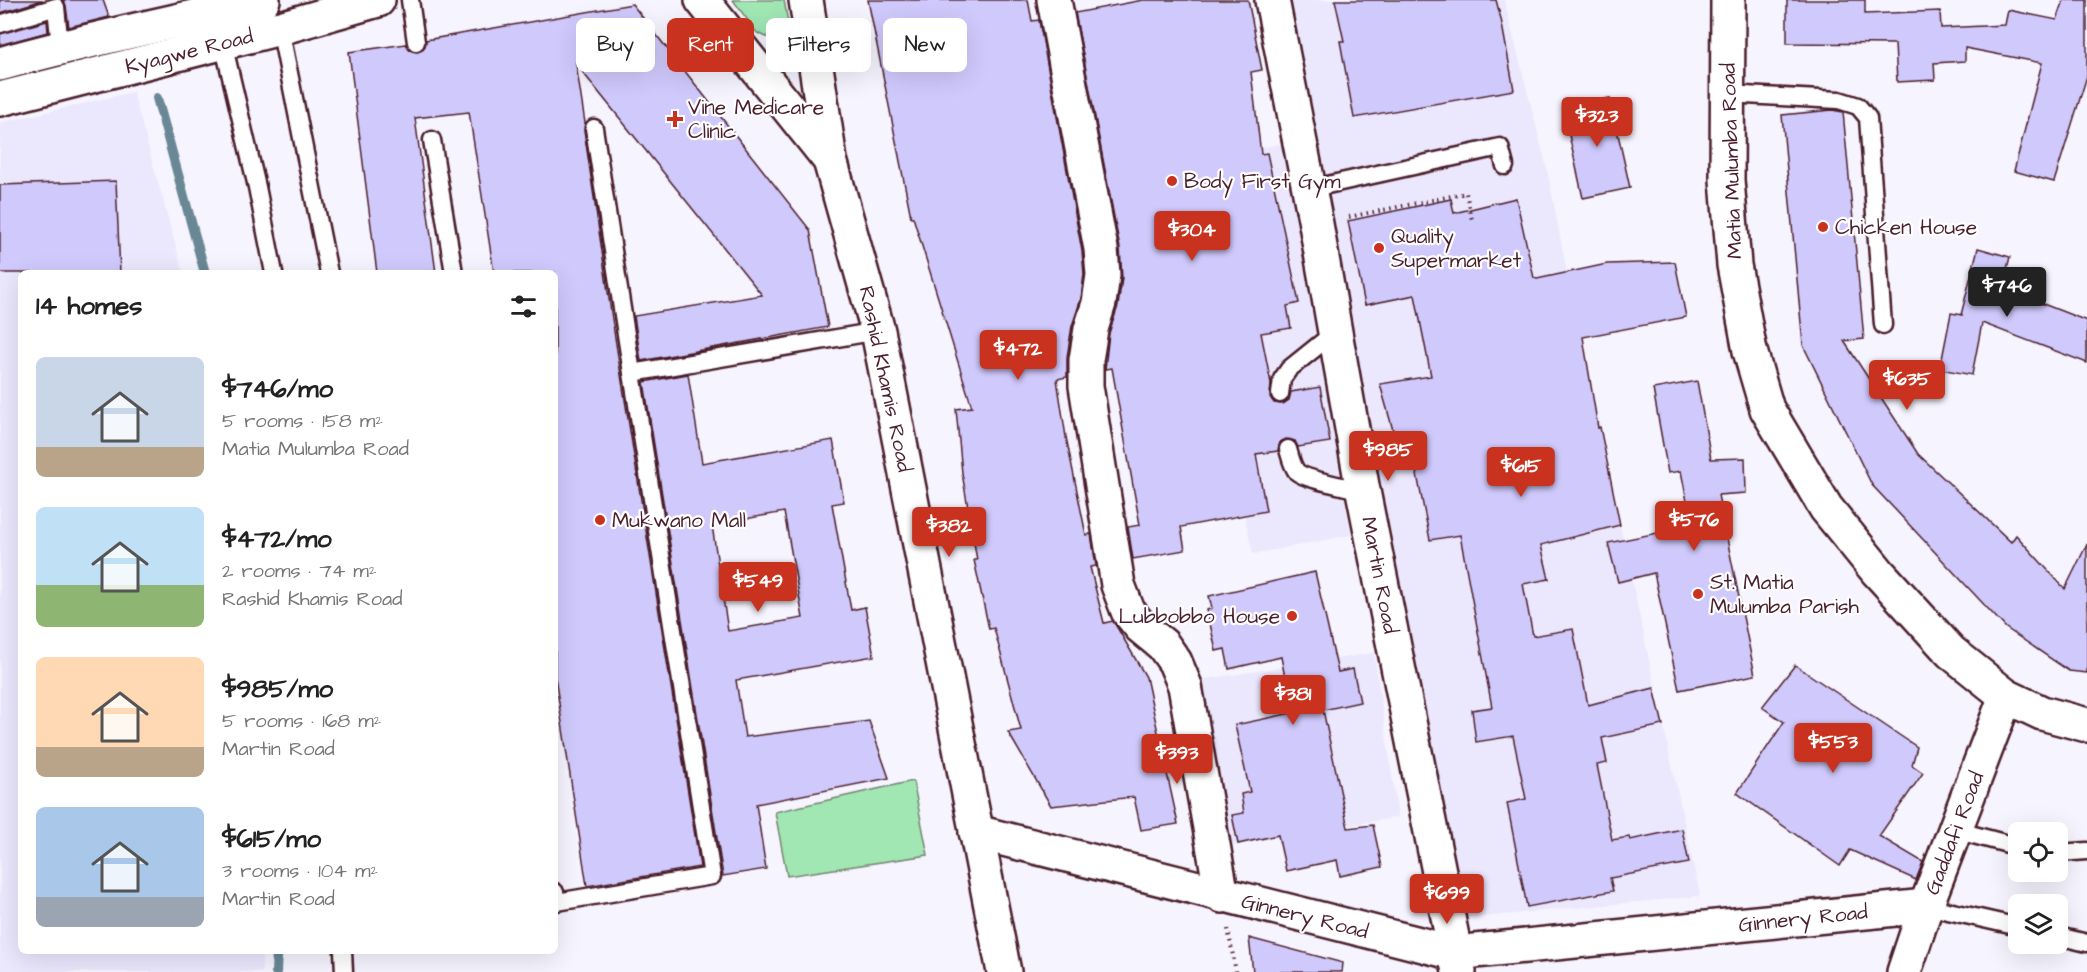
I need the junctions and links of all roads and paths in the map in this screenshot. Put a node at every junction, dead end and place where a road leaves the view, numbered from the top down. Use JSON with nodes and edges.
{"nodes":[{"id":1,"x":263,"y":0,"type":"edge"},
{"id":2,"x":378,"y":0,"type":"edge"},
{"id":3,"x":410,"y":0,"type":"edge"},
{"id":4,"x":702,"y":0,"type":"edge"},
{"id":5,"x":806,"y":0,"type":"edge"},
{"id":6,"x":1054,"y":0,"type":"edge"},
{"id":7,"x":1272,"y":0,"type":"edge"},
{"id":8,"x":1728,"y":0,"type":"edge"},
{"id":9,"x":55,"y":3,"type":"edge"},
{"id":10,"x":325,"y":7,"type":"edge"},
{"id":11,"x":178,"y":11,"type":"edge"},
{"id":12,"x":0,"y":24,"type":"edge"},
{"id":13,"x":280,"y":28,"type":"junction"},
{"id":14,"x":416,"y":42,"type":"dead end"},
{"id":15,"x":223,"y":43,"type":"junction"},
{"id":16,"x":60,"y":47,"type":"junction"},
{"id":17,"x":0,"y":64,"type":"edge"},
{"id":18,"x":1726,"y":94,"type":"junction"},
{"id":19,"x":0,"y":99,"type":"edge"},
{"id":20,"x":594,"y":128,"type":"dead end"},
{"id":21,"x":432,"y":140,"type":"dead end"},
{"id":22,"x":830,"y":160,"type":"junction"},
{"id":23,"x":1505,"y":166,"type":"dead end"},
{"id":24,"x":1309,"y":189,"type":"junction"},
{"id":25,"x":1472,"y":220,"type":"dead end"},
{"id":26,"x":1316,"y":224,"type":"junction"},
{"id":27,"x":273,"y":270,"type":"edge"},
{"id":28,"x":328,"y":270,"type":"edge"},
{"id":29,"x":454,"y":270,"type":"edge"},
{"id":30,"x":1882,"y":325,"type":"dead end"},
{"id":31,"x":878,"y":331,"type":"junction"},
{"id":32,"x":1335,"y":332,"type":"junction"},
{"id":33,"x":632,"y":373,"type":"junction"},
{"id":34,"x":1280,"y":394,"type":"dead end"},
{"id":35,"x":1288,"y":449,"type":"dead end"},
{"id":36,"x":1364,"y":491,"type":"junction"},
{"id":37,"x":2006,"y":696,"type":"junction"},
{"id":38,"x":2087,"y":725,"type":"edge"},
{"id":39,"x":1955,"y":830,"type":"junction"},
{"id":40,"x":976,"y":832,"type":"junction"},
{"id":41,"x":2008,"y":844,"type":"edge"},
{"id":42,"x":2087,"y":851,"type":"edge"},
{"id":43,"x":2068,"y":852,"type":"edge"},
{"id":44,"x":1222,"y":896,"type":"junction"},
{"id":45,"x":558,"y":902,"type":"edge"},
{"id":46,"x":1926,"y":906,"type":"junction"},
{"id":47,"x":2008,"y":925,"type":"edge"},
{"id":48,"x":2068,"y":938,"type":"edge"},
{"id":49,"x":2087,"y":943,"type":"edge"},
{"id":50,"x":343,"y":954,"type":"edge"},
{"id":51,"x":1457,"y":963,"type":"edge"},
{"id":52,"x":344,"y":972,"type":"edge"},
{"id":53,"x":1004,"y":972,"type":"edge"},
{"id":54,"x":1236,"y":972,"type":"edge"},
{"id":55,"x":1904,"y":972,"type":"edge"}],
"edges":[{"from":1,"to":11,"type":"street","name":"Kyagwe Road"},
{"from":2,"to":10,"type":"street","name":"Kyagwe Road"},
{"from":3,"to":14,"type":"lane"},
{"from":4,"to":22,"type":"street"},
{"from":5,"to":22,"type":"street","name":"Rashid Khamis Road"},
{"from":6,"to":44,"type":"street"},
{"from":7,"to":24,"type":"street","name":"Martin Road"},
{"from":8,"to":18,"type":"street","name":"Matia Mulumba Road"},
{"from":9,"to":12,"type":"lane"},
{"from":9,"to":16,"type":"lane"},
{"from":10,"to":13,"type":"street","name":"Kyagwe Road"},
{"from":11,"to":16,"type":"street","name":"Kyagwe Road"},
{"from":13,"to":15,"type":"street","name":"Kyagwe Road"},
{"from":13,"to":28,"type":"lane"},
{"from":15,"to":19,"type":"street","name":"Kyagwe Road"},
{"from":15,"to":27,"type":"lane"},
{"from":16,"to":17,"type":"street","name":"Kyagwe Road"},
{"from":18,"to":30,"type":"lane"},
{"from":18,"to":37,"type":"street","name":"Matia Mulumba Road"},
{"from":20,"to":33,"type":"lane"},
{"from":21,"to":29,"type":"lane"},
{"from":22,"to":31,"type":"street","name":"Rashid Khamis Road"},
{"from":23,"to":24,"type":"lane"},
{"from":24,"to":26,"type":"street","name":"Martin Road"},
{"from":25,"to":26,"type":"path"},
{"from":26,"to":32,"type":"street","name":"Martin Road"},
{"from":31,"to":33,"type":"lane"},
{"from":31,"to":40,"type":"street","name":"Rashid Khamis Road"},
{"from":32,"to":34,"type":"lane"},
{"from":32,"to":36,"type":"street","name":"Martin Road"},
{"from":33,"to":45,"type":"lane"},
{"from":35,"to":36,"type":"lane"},
{"from":36,"to":51,"type":"street","name":"Martin Road"},
{"from":37,"to":38,"type":"street","name":"Matia Mulumba Road"},
{"from":37,"to":39,"type":"street","name":"Gaddafi Road"},
{"from":39,"to":41,"type":"lane"},
{"from":39,"to":46,"type":"street","name":"Gaddafi Road"},
{"from":40,"to":44,"type":"street","name":"Ginnery Road"},
{"from":40,"to":53,"type":"street","name":"Rashid Khamis Road"},
{"from":42,"to":43,"type":"lane"},
{"from":44,"to":51,"type":"street","name":"Ginnery Road"},
{"from":44,"to":54,"type":"path"},
{"from":46,"to":47,"type":"lane"},
{"from":46,"to":51,"type":"street","name":"Ginnery Road"},
{"from":46,"to":55,"type":"street","name":"Gaddafi Road"},
{"from":48,"to":49,"type":"lane"},
{"from":50,"to":52,"type":"lane"}]}
